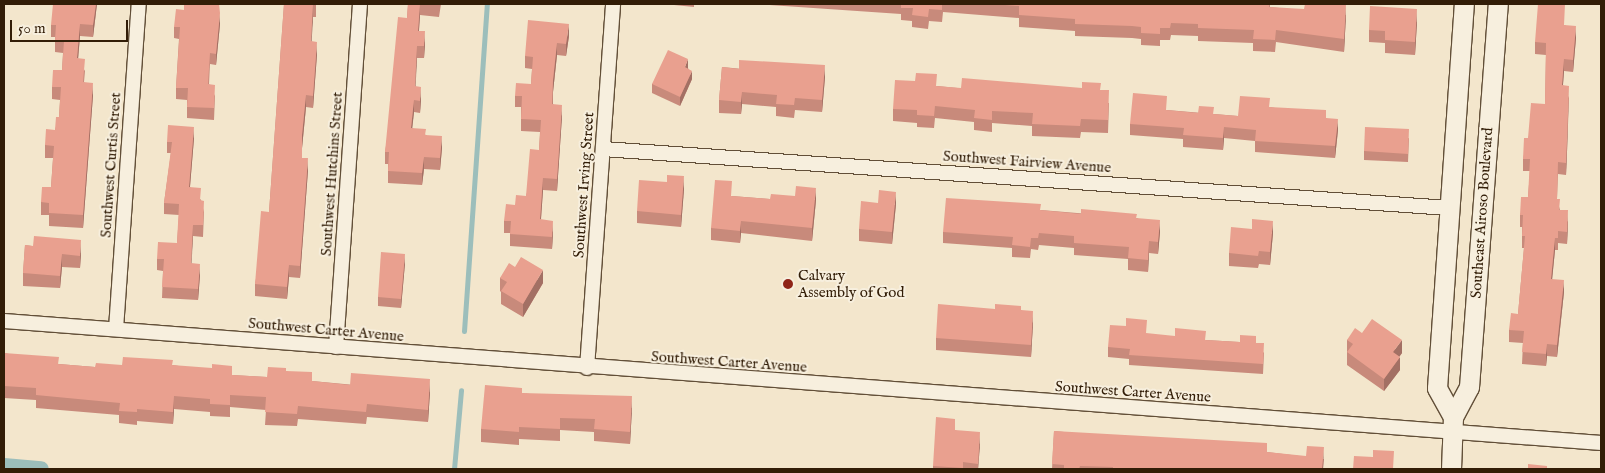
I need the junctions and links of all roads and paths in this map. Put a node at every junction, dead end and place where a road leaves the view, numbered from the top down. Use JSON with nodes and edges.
{"nodes":[{"id":1,"x":139,"y":4,"type":"edge"},
{"id":2,"x":360,"y":4,"type":"edge"},
{"id":3,"x":613,"y":4,"type":"edge"},
{"id":4,"x":1464,"y":4,"type":"edge"},
{"id":5,"x":1498,"y":4,"type":"edge"},
{"id":6,"x":603,"y":149,"type":"junction"},
{"id":7,"x":1449,"y":208,"type":"junction"},
{"id":8,"x":4,"y":321,"type":"edge"},
{"id":9,"x":116,"y":329,"type":"junction"},
{"id":10,"x":336,"y":347,"type":"junction"},
{"id":11,"x":587,"y":368,"type":"junction"},
{"id":12,"x":1453,"y":424,"type":"junction"},
{"id":13,"x":1601,"y":443,"type":"edge"},
{"id":14,"x":1451,"y":469,"type":"edge"}],
"edges":[{"from":1,"to":9,"type":"street","name":"Southwest Curtis Street"},
{"from":2,"to":10,"type":"street","name":"Southwest Hutchins Street"},
{"from":3,"to":6,"type":"street","name":"Southwest Irving Street"},
{"from":4,"to":7,"type":"main road"},
{"from":5,"to":12,"type":"main road","name":"Southeast Airoso Boulevard"},
{"from":6,"to":7,"type":"street","name":"Southwest Fairview Avenue"},
{"from":6,"to":11,"type":"street","name":"Southwest Irving Street"},
{"from":7,"to":12,"type":"main road"},
{"from":8,"to":9,"type":"street","name":"Southwest Carter Avenue"},
{"from":9,"to":10,"type":"street","name":"Southwest Carter Avenue"},
{"from":10,"to":11,"type":"street","name":"Southwest Carter Avenue"},
{"from":11,"to":12,"type":"street","name":"Southwest Carter Avenue"},
{"from":12,"to":13,"type":"street","name":"Southwest Carter Avenue"},
{"from":12,"to":14,"type":"main road","name":"Southeast Airoso Boulevard"}]}
